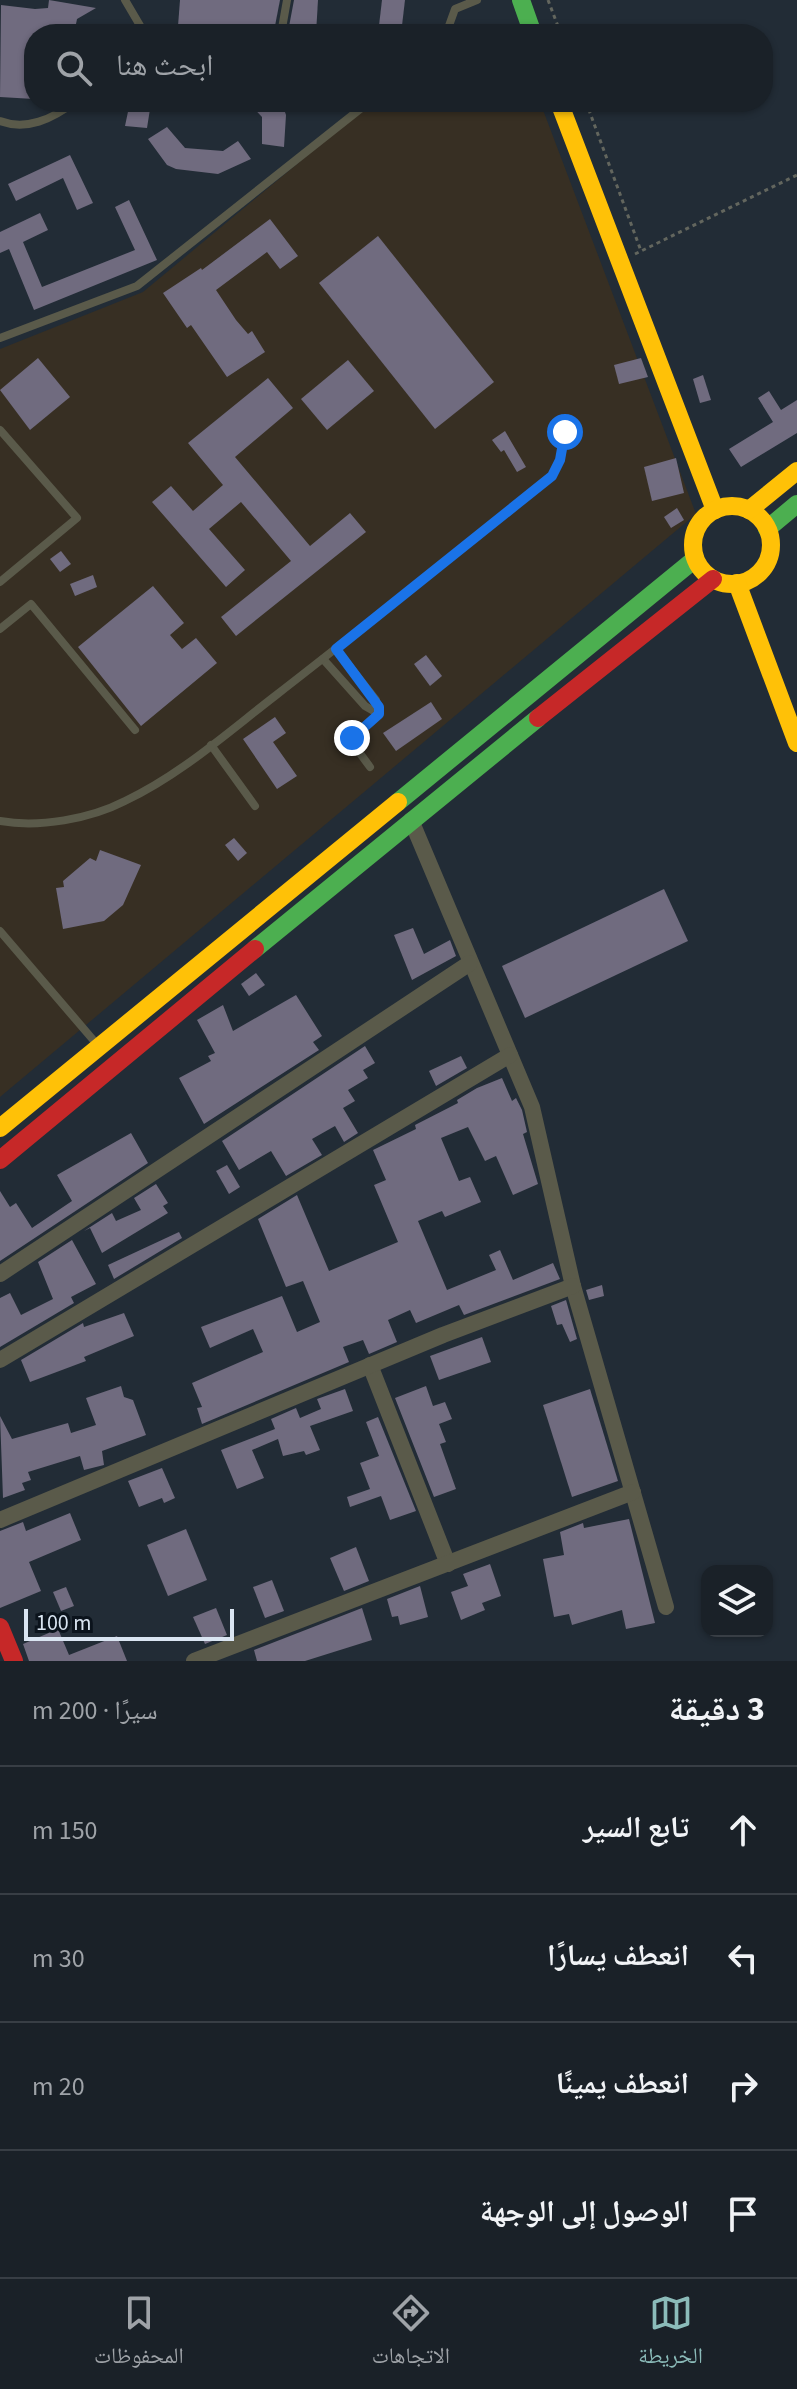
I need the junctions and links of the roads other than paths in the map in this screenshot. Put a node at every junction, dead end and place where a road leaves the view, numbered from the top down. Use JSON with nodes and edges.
{"nodes":[{"id":1,"x":125,"y":0,"type":"edge"},
{"id":2,"x":287,"y":0,"type":"edge"},
{"id":3,"x":477,"y":0,"type":"edge"},
{"id":4,"x":521,"y":0,"type":"edge"},
{"id":5,"x":139,"y":24,"type":"edge"},
{"id":6,"x":283,"y":24,"type":"edge"},
{"id":7,"x":450,"y":24,"type":"edge"},
{"id":8,"x":529,"y":24,"type":"edge"},
{"id":9,"x":57,"y":112,"type":"edge"},
{"id":10,"x":356,"y":112,"type":"edge"},
{"id":11,"x":563,"y":112,"type":"edge"},
{"id":12,"x":0,"y":121,"type":"edge"},
{"id":13,"x":0,"y":338,"type":"edge"},
{"id":14,"x":0,"y":430,"type":"edge"},
{"id":15,"x":565,"y":432,"type":"dead end"},
{"id":16,"x":797,"y":471,"type":"edge"},
{"id":17,"x":797,"y":504,"type":"edge"},
{"id":18,"x":715,"y":510,"type":"junction"},
{"id":19,"x":749,"y":510,"type":"junction"},
{"id":20,"x":767,"y":529,"type":"junction"},
{"id":21,"x":695,"y":559,"type":"junction"},
{"id":22,"x":713,"y":579,"type":"junction"},
{"id":23,"x":0,"y":582,"type":"edge"},
{"id":24,"x":737,"y":583,"type":"junction"},
{"id":25,"x":0,"y":629,"type":"edge"},
{"id":26,"x":336,"y":649,"type":"junction"},
{"id":27,"x":323,"y":659,"type":"junction"},
{"id":28,"x":379,"y":714,"type":"junction"},
{"id":29,"x":135,"y":730,"type":"dead end"},
{"id":30,"x":797,"y":743,"type":"edge"},
{"id":31,"x":211,"y":745,"type":"junction"},
{"id":32,"x":370,"y":767,"type":"dead end"},
{"id":33,"x":255,"y":806,"type":"dead end"},
{"id":34,"x":411,"y":820,"type":"junction"},
{"id":35,"x":0,"y":821,"type":"edge"},
{"id":36,"x":0,"y":931,"type":"edge"},
{"id":37,"x":470,"y":963,"type":"junction"},
{"id":38,"x":100,"y":1049,"type":"junction"},
{"id":39,"x":510,"y":1055,"type":"junction"},
{"id":40,"x":0,"y":1128,"type":"edge"},
{"id":41,"x":0,"y":1160,"type":"edge"},
{"id":42,"x":0,"y":1274,"type":"edge"},
{"id":43,"x":573,"y":1286,"type":"junction"},
{"id":44,"x":0,"y":1360,"type":"edge"},
{"id":45,"x":370,"y":1365,"type":"junction"},
{"id":46,"x":633,"y":1492,"type":"junction"},
{"id":47,"x":0,"y":1520,"type":"edge"},
{"id":48,"x":448,"y":1564,"type":"junction"},
{"id":49,"x":666,"y":1607,"type":"dead end"},
{"id":50,"x":0,"y":1627,"type":"edge"},
{"id":51,"x":14,"y":1661,"type":"edge"},
{"id":52,"x":194,"y":1661,"type":"edge"}],
"edges":[{"from":1,"to":5,"type":"lane"},
{"from":2,"to":6,"type":"lane"},
{"from":3,"to":7,"type":"lane"},
{"from":4,"to":8,"type":"main road"},
{"from":9,"to":12,"type":"lane"},
{"from":10,"to":13,"type":"lane"},
{"from":11,"to":18,"type":"main road"},
{"from":14,"to":23,"type":"lane"},
{"from":15,"to":26,"type":"lane"},
{"from":16,"to":19,"type":"main road"},
{"from":17,"to":20,"type":"main road"},
{"from":18,"to":19,"type":"main road"},
{"from":18,"to":21,"type":"main road"},
{"from":19,"to":20,"type":"main road"},
{"from":20,"to":24,"type":"main road"},
{"from":21,"to":22,"type":"main road"},
{"from":21,"to":38,"type":"main road"},
{"from":22,"to":24,"type":"main road"},
{"from":22,"to":34,"type":"main road"},
{"from":24,"to":30,"type":"main road"},
{"from":25,"to":29,"type":"lane"},
{"from":26,"to":27,"type":"lane"},
{"from":26,"to":28,"type":"lane"},
{"from":27,"to":28,"type":"lane"},
{"from":27,"to":31,"type":"lane"},
{"from":28,"to":32,"type":"lane"},
{"from":31,"to":33,"type":"lane"},
{"from":31,"to":35,"type":"lane"},
{"from":34,"to":37,"type":"street"},
{"from":34,"to":41,"type":"main road"},
{"from":36,"to":38,"type":"lane"},
{"from":37,"to":39,"type":"street"},
{"from":37,"to":42,"type":"street"},
{"from":38,"to":40,"type":"main road"},
{"from":39,"to":43,"type":"street"},
{"from":39,"to":44,"type":"street"},
{"from":43,"to":45,"type":"street"},
{"from":43,"to":46,"type":"street"},
{"from":45,"to":47,"type":"street"},
{"from":45,"to":48,"type":"street"},
{"from":46,"to":48,"type":"street"},
{"from":46,"to":49,"type":"street"},
{"from":48,"to":52,"type":"street"},
{"from":50,"to":51,"type":"main road"}]}
